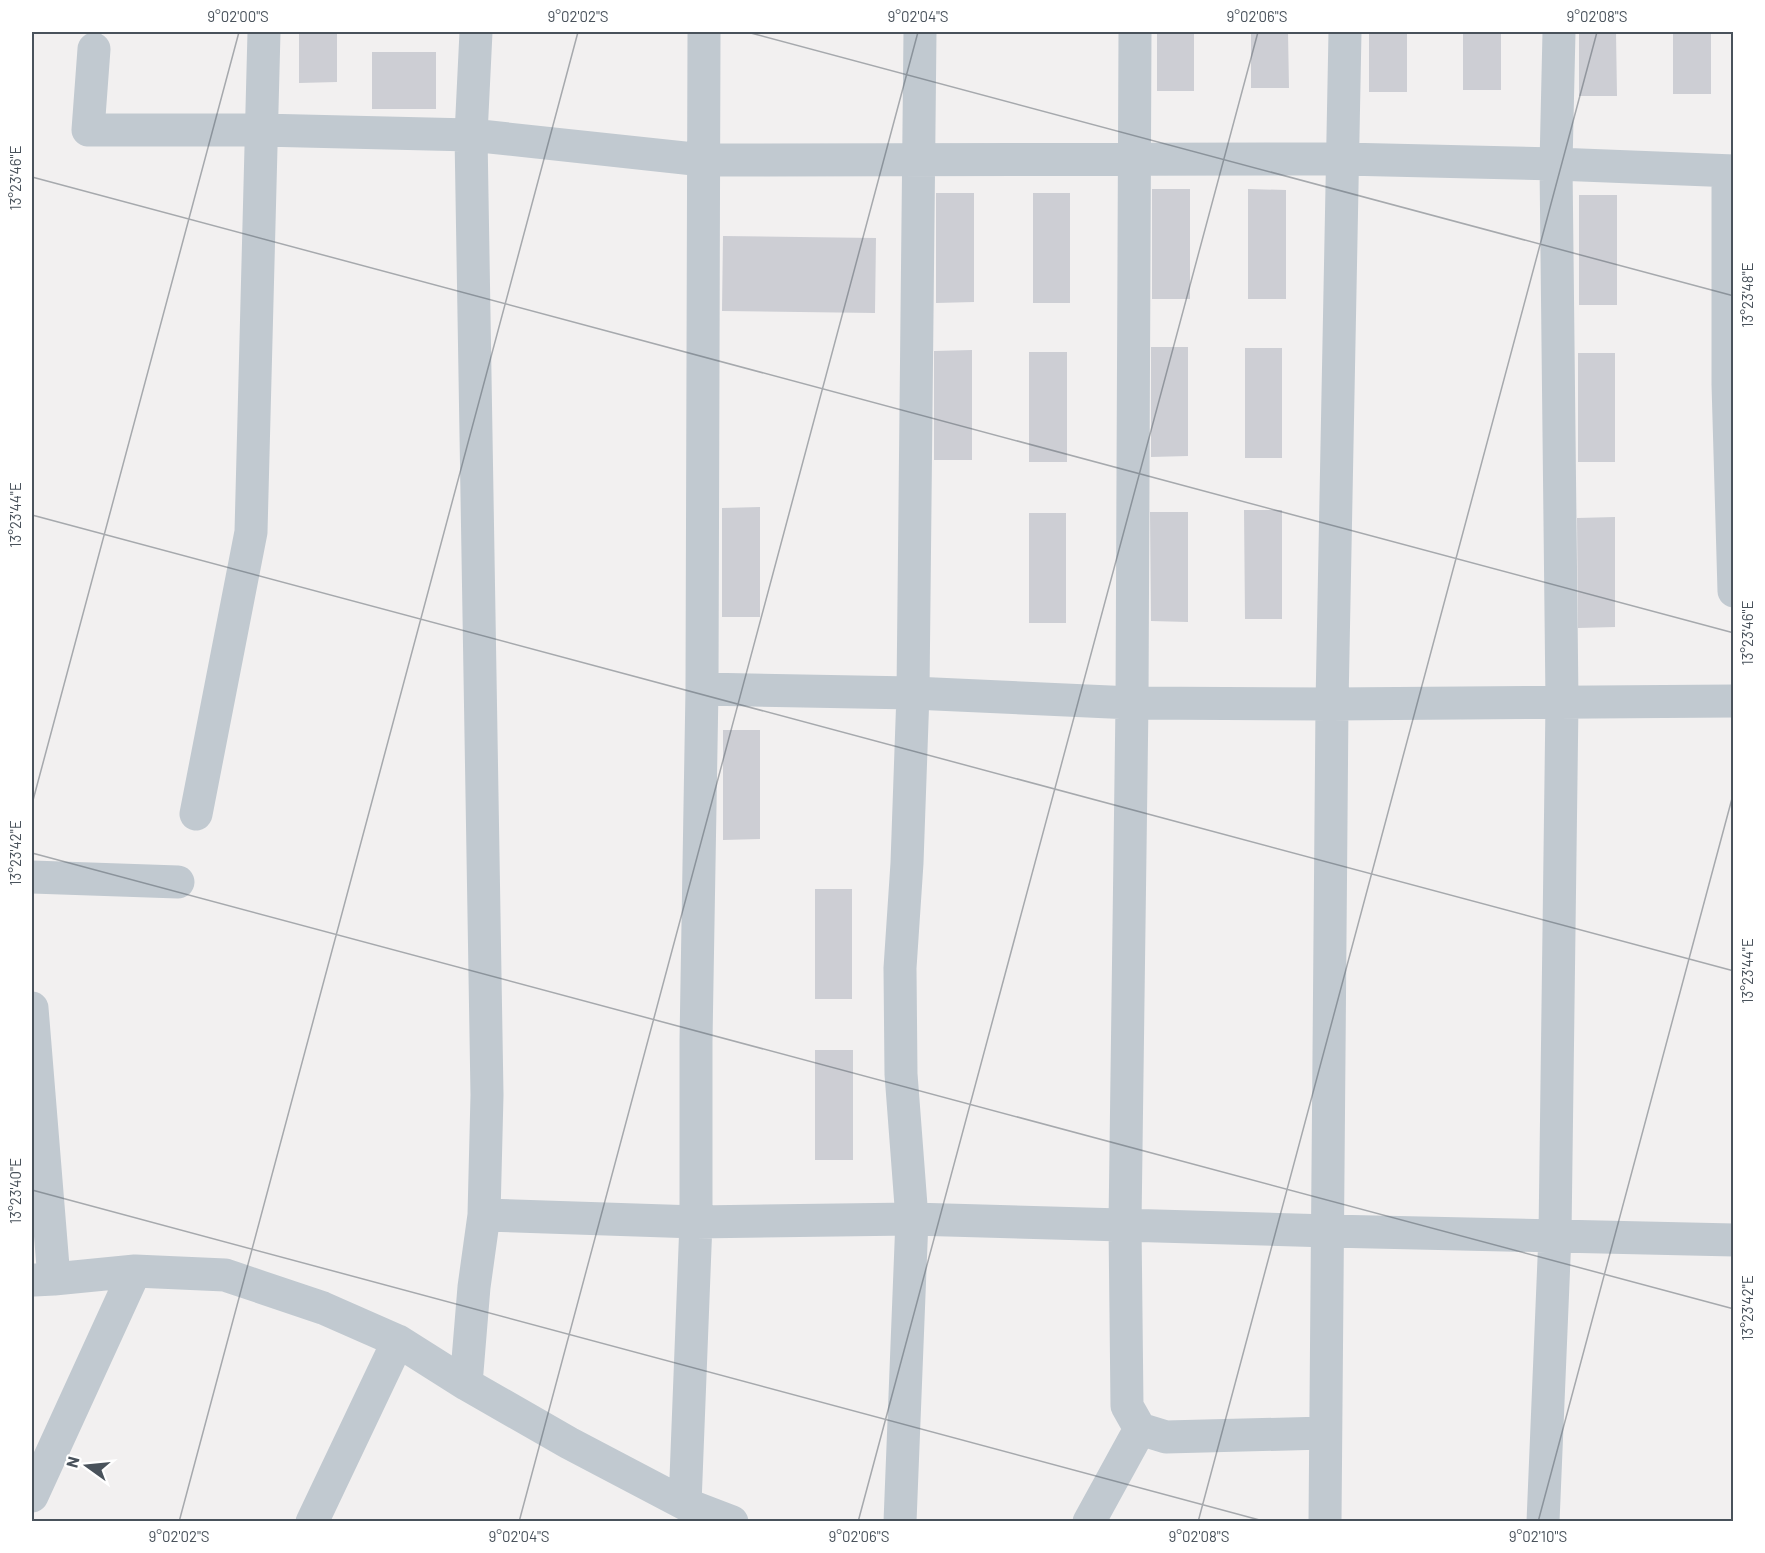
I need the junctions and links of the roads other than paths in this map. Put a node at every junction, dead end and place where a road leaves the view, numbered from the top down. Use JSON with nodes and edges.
{"nodes":[{"id":1,"x":264,"y":32,"type":"edge"},
{"id":2,"x":476,"y":32,"type":"edge"},
{"id":3,"x":704,"y":32,"type":"edge"},
{"id":4,"x":920,"y":32,"type":"edge"},
{"id":5,"x":1135,"y":32,"type":"edge"},
{"id":6,"x":1345,"y":32,"type":"edge"},
{"id":7,"x":1559,"y":32,"type":"edge"},
{"id":8,"x":94,"y":50,"type":"dead end"},
{"id":9,"x":261,"y":130,"type":"junction"},
{"id":10,"x":471,"y":135,"type":"junction"},
{"id":11,"x":918,"y":159,"type":"junction"},
{"id":12,"x":1343,"y":159,"type":"junction"},
{"id":13,"x":703,"y":160,"type":"junction"},
{"id":14,"x":1135,"y":160,"type":"junction"},
{"id":15,"x":1556,"y":164,"type":"junction"},
{"id":16,"x":1731,"y":171,"type":"edge"},
{"id":17,"x":1731,"y":384,"type":"edge"},
{"id":18,"x":1732,"y":545,"type":"edge"},
{"id":19,"x":1734,"y":591,"type":"edge"},
{"id":20,"x":702,"y":689,"type":"junction"},
{"id":21,"x":913,"y":693,"type":"junction"},
{"id":22,"x":1734,"y":701,"type":"edge"},
{"id":23,"x":1562,"y":702,"type":"junction"},
{"id":24,"x":1132,"y":703,"type":"junction"},
{"id":25,"x":1332,"y":704,"type":"junction"},
{"id":26,"x":196,"y":814,"type":"dead end"},
{"id":27,"x":32,"y":877,"type":"edge"},
{"id":28,"x":178,"y":882,"type":"dead end"},
{"id":29,"x":32,"y":1008,"type":"edge"},
{"id":30,"x":484,"y":1215,"type":"junction"},
{"id":31,"x":912,"y":1219,"type":"junction"},
{"id":32,"x":696,"y":1222,"type":"junction"},
{"id":33,"x":1125,"y":1224,"type":"junction"},
{"id":34,"x":1329,"y":1231,"type":"junction"},
{"id":35,"x":1555,"y":1235,"type":"junction"},
{"id":36,"x":1734,"y":1240,"type":"edge"},
{"id":37,"x":135,"y":1271,"type":"junction"},
{"id":38,"x":43,"y":1280,"type":"edge"},
{"id":39,"x":398,"y":1341,"type":"junction"},
{"id":40,"x":466,"y":1384,"type":"junction"},
{"id":41,"x":1140,"y":1429,"type":"junction"},
{"id":42,"x":1325,"y":1433,"type":"junction"},
{"id":43,"x":32,"y":1496,"type":"edge"},
{"id":44,"x":685,"y":1504,"type":"junction"},
{"id":45,"x":312,"y":1521,"type":"edge"},
{"id":46,"x":732,"y":1521,"type":"edge"},
{"id":47,"x":900,"y":1521,"type":"edge"},
{"id":48,"x":1089,"y":1521,"type":"edge"},
{"id":49,"x":1325,"y":1521,"type":"edge"},
{"id":50,"x":1543,"y":1521,"type":"edge"}],
"edges":[{"from":1,"to":9,"type":"street"},
{"from":2,"to":10,"type":"street"},
{"from":3,"to":13,"type":"street"},
{"from":4,"to":11,"type":"street"},
{"from":5,"to":14,"type":"street"},
{"from":6,"to":12,"type":"street"},
{"from":7,"to":15,"type":"street"},
{"from":8,"to":9,"type":"street"},
{"from":9,"to":10,"type":"street"},
{"from":9,"to":26,"type":"street"},
{"from":10,"to":13,"type":"street"},
{"from":10,"to":30,"type":"street"},
{"from":11,"to":13,"type":"street"},
{"from":11,"to":14,"type":"street"},
{"from":11,"to":21,"type":"street"},
{"from":12,"to":14,"type":"street"},
{"from":12,"to":15,"type":"street"},
{"from":12,"to":25,"type":"street"},
{"from":13,"to":20,"type":"street"},
{"from":14,"to":24,"type":"street"},
{"from":15,"to":16,"type":"street"},
{"from":15,"to":23,"type":"street"},
{"from":16,"to":17,"type":"street"},
{"from":17,"to":18,"type":"street"},
{"from":18,"to":19,"type":"street"},
{"from":20,"to":21,"type":"street"},
{"from":20,"to":32,"type":"street"},
{"from":21,"to":24,"type":"street"},
{"from":21,"to":31,"type":"street"},
{"from":22,"to":23,"type":"street"},
{"from":23,"to":25,"type":"street"},
{"from":23,"to":35,"type":"street"},
{"from":24,"to":25,"type":"street"},
{"from":24,"to":33,"type":"street"},
{"from":25,"to":34,"type":"street"},
{"from":27,"to":28,"type":"street"},
{"from":29,"to":38,"type":"street"},
{"from":30,"to":32,"type":"street"},
{"from":30,"to":40,"type":"street"},
{"from":31,"to":32,"type":"street"},
{"from":31,"to":33,"type":"street"},
{"from":31,"to":47,"type":"street"},
{"from":32,"to":44,"type":"street"},
{"from":33,"to":34,"type":"street"},
{"from":33,"to":41,"type":"street"},
{"from":34,"to":35,"type":"street"},
{"from":34,"to":42,"type":"street"},
{"from":35,"to":36,"type":"street"},
{"from":35,"to":50,"type":"street"},
{"from":37,"to":38,"type":"street"},
{"from":37,"to":39,"type":"street"},
{"from":37,"to":43,"type":"street"},
{"from":39,"to":40,"type":"street"},
{"from":39,"to":45,"type":"street"},
{"from":40,"to":44,"type":"street"},
{"from":41,"to":42,"type":"street"},
{"from":41,"to":48,"type":"street"},
{"from":42,"to":49,"type":"street"},
{"from":44,"to":46,"type":"street"}]}
